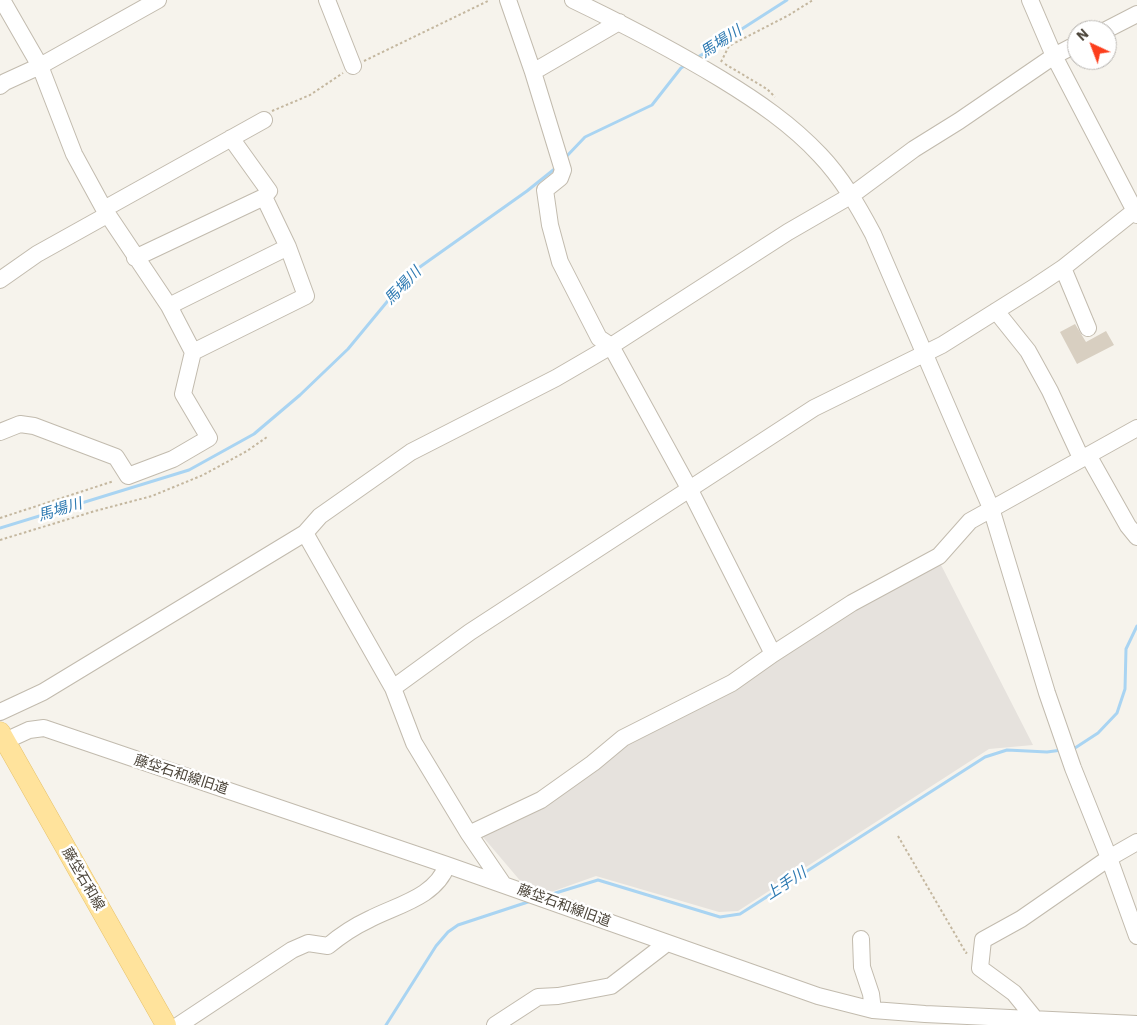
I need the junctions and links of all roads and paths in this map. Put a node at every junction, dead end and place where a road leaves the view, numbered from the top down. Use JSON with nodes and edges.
{"nodes":[{"id":1,"x":2,"y":0,"type":"edge"},
{"id":2,"x":158,"y":0,"type":"edge"},
{"id":3,"x":327,"y":0,"type":"edge"},
{"id":4,"x":490,"y":0,"type":"edge"},
{"id":5,"x":508,"y":0,"type":"edge"},
{"id":6,"x":573,"y":0,"type":"edge"},
{"id":7,"x":814,"y":0,"type":"edge"},
{"id":8,"x":1030,"y":0,"type":"edge"},
{"id":9,"x":1137,"y":14,"type":"edge"},
{"id":10,"x":619,"y":22,"type":"junction"},
{"id":11,"x":1117,"y":24,"type":"edge"},
{"id":12,"x":1067,"y":49,"type":"edge"},
{"id":13,"x":1054,"y":56,"type":"junction"},
{"id":14,"x":40,"y":66,"type":"junction"},
{"id":15,"x":353,"y":66,"type":"junction"},
{"id":16,"x":533,"y":72,"type":"junction"},
{"id":17,"x":0,"y":86,"type":"edge"},
{"id":18,"x":264,"y":120,"type":"joint"},
{"id":19,"x":784,"y":121,"type":"junction"},
{"id":20,"x":231,"y":138,"type":"junction"},
{"id":21,"x":852,"y":196,"type":"junction"},
{"id":22,"x":264,"y":197,"type":"junction"},
{"id":23,"x":105,"y":212,"type":"junction"},
{"id":24,"x":1136,"y":212,"type":"edge"},
{"id":25,"x":288,"y":247,"type":"junction"},
{"id":26,"x":135,"y":258,"type":"junction"},
{"id":27,"x":1063,"y":268,"type":"junction"},
{"id":28,"x":0,"y":280,"type":"edge"},
{"id":29,"x":169,"y":306,"type":"junction"},
{"id":30,"x":996,"y":311,"type":"junction"},
{"id":31,"x":1088,"y":328,"type":"dead end"},
{"id":32,"x":611,"y":346,"type":"junction"},
{"id":33,"x":193,"y":352,"type":"junction"},
{"id":34,"x":924,"y":353,"type":"junction"},
{"id":35,"x":1137,"y":428,"type":"edge"},
{"id":36,"x":0,"y":432,"type":"edge"},
{"id":37,"x":267,"y":437,"type":"dead end"},
{"id":38,"x":1084,"y":456,"type":"junction"},
{"id":39,"x":128,"y":476,"type":"junction"},
{"id":40,"x":690,"y":490,"type":"junction"},
{"id":41,"x":991,"y":508,"type":"junction"},
{"id":42,"x":0,"y":518,"type":"edge"},
{"id":43,"x":305,"y":533,"type":"junction"},
{"id":44,"x":1137,"y":538,"type":"edge"},
{"id":45,"x":0,"y":540,"type":"edge"},
{"id":46,"x":773,"y":654,"type":"junction"},
{"id":47,"x":394,"y":688,"type":"junction"},
{"id":48,"x":0,"y":712,"type":"edge"},
{"id":49,"x":3,"y":737,"type":"edge"},
{"id":50,"x":469,"y":834,"type":"junction"},
{"id":51,"x":898,"y":836,"type":"dead end"},
{"id":52,"x":1137,"y":842,"type":"edge"},
{"id":53,"x":1109,"y":858,"type":"junction"},
{"id":54,"x":447,"y":865,"type":"junction"},
{"id":55,"x":503,"y":884,"type":"junction"},
{"id":56,"x":1137,"y":936,"type":"edge"},
{"id":57,"x":861,"y":939,"type":"dead end"},
{"id":58,"x":983,"y":940,"type":"junction"},
{"id":59,"x":667,"y":942,"type":"junction"},
{"id":60,"x":873,"y":1010,"type":"junction"},
{"id":61,"x":1036,"y":1020,"type":"junction"},
{"id":62,"x":1137,"y":1024,"type":"edge"},
{"id":63,"x":166,"y":1025,"type":"edge"},
{"id":64,"x":179,"y":1025,"type":"edge"},
{"id":65,"x":496,"y":1025,"type":"edge"}],
"edges":[{"from":1,"to":14,"type":"street"},
{"from":2,"to":14,"type":"street"},
{"from":3,"to":15,"type":"street"},
{"from":4,"to":15,"type":"path"},
{"from":5,"to":16,"type":"street"},
{"from":6,"to":10,"type":"street"},
{"from":7,"to":19,"type":"path"},
{"from":8,"to":13,"type":"street"},
{"from":9,"to":11,"type":"street"},
{"from":10,"to":16,"type":"street"},
{"from":10,"to":19,"type":"street"},
{"from":12,"to":13,"type":"street"},
{"from":13,"to":21,"type":"street"},
{"from":13,"to":24,"type":"street"},
{"from":14,"to":17,"type":"street"},
{"from":14,"to":23,"type":"street"},
{"from":15,"to":18,"type":"path"},
{"from":16,"to":32,"type":"street"},
{"from":18,"to":20,"type":"street"},
{"from":19,"to":21,"type":"street"},
{"from":20,"to":22,"type":"street"},
{"from":20,"to":23,"type":"street"},
{"from":21,"to":32,"type":"street"},
{"from":21,"to":34,"type":"street"},
{"from":22,"to":25,"type":"street"},
{"from":22,"to":26,"type":"street"},
{"from":23,"to":26,"type":"street"},
{"from":23,"to":28,"type":"street"},
{"from":24,"to":27,"type":"street"},
{"from":25,"to":29,"type":"street"},
{"from":25,"to":33,"type":"street"},
{"from":26,"to":29,"type":"street"},
{"from":27,"to":30,"type":"street"},
{"from":27,"to":31,"type":"street"},
{"from":29,"to":33,"type":"street"},
{"from":30,"to":34,"type":"street"},
{"from":30,"to":38,"type":"street"},
{"from":32,"to":40,"type":"street"},
{"from":32,"to":43,"type":"street"},
{"from":33,"to":39,"type":"street"},
{"from":34,"to":40,"type":"street"},
{"from":34,"to":41,"type":"street"},
{"from":35,"to":38,"type":"street"},
{"from":36,"to":39,"type":"street"},
{"from":37,"to":45,"type":"path"},
{"from":38,"to":41,"type":"street"},
{"from":38,"to":44,"type":"street"},
{"from":39,"to":42,"type":"path"},
{"from":40,"to":46,"type":"street"},
{"from":40,"to":47,"type":"street"},
{"from":41,"to":46,"type":"street"},
{"from":41,"to":53,"type":"street"},
{"from":43,"to":47,"type":"street"},
{"from":43,"to":48,"type":"street"},
{"from":46,"to":50,"type":"street"},
{"from":47,"to":50,"type":"street"},
{"from":49,"to":54,"type":"street","name":"藤垈石和線旧道"},
{"from":49,"to":63,"type":"main road","name":"藤垈石和線"},
{"from":50,"to":55,"type":"street"},
{"from":51,"to":58,"type":"path"},
{"from":52,"to":53,"type":"street"},
{"from":53,"to":56,"type":"street"},
{"from":53,"to":58,"type":"street"},
{"from":54,"to":55,"type":"street","name":"藤垈石和線旧道"},
{"from":54,"to":64,"type":"street"},
{"from":55,"to":59,"type":"street","name":"藤垈石和線旧道"},
{"from":57,"to":60,"type":"street"},
{"from":58,"to":61,"type":"street"},
{"from":59,"to":60,"type":"street","name":"藤垈石和線旧道"},
{"from":59,"to":65,"type":"street"},
{"from":60,"to":61,"type":"street","name":"藤垈石和線旧道"},
{"from":61,"to":62,"type":"street","name":"藤垈石和線旧道"}]}
